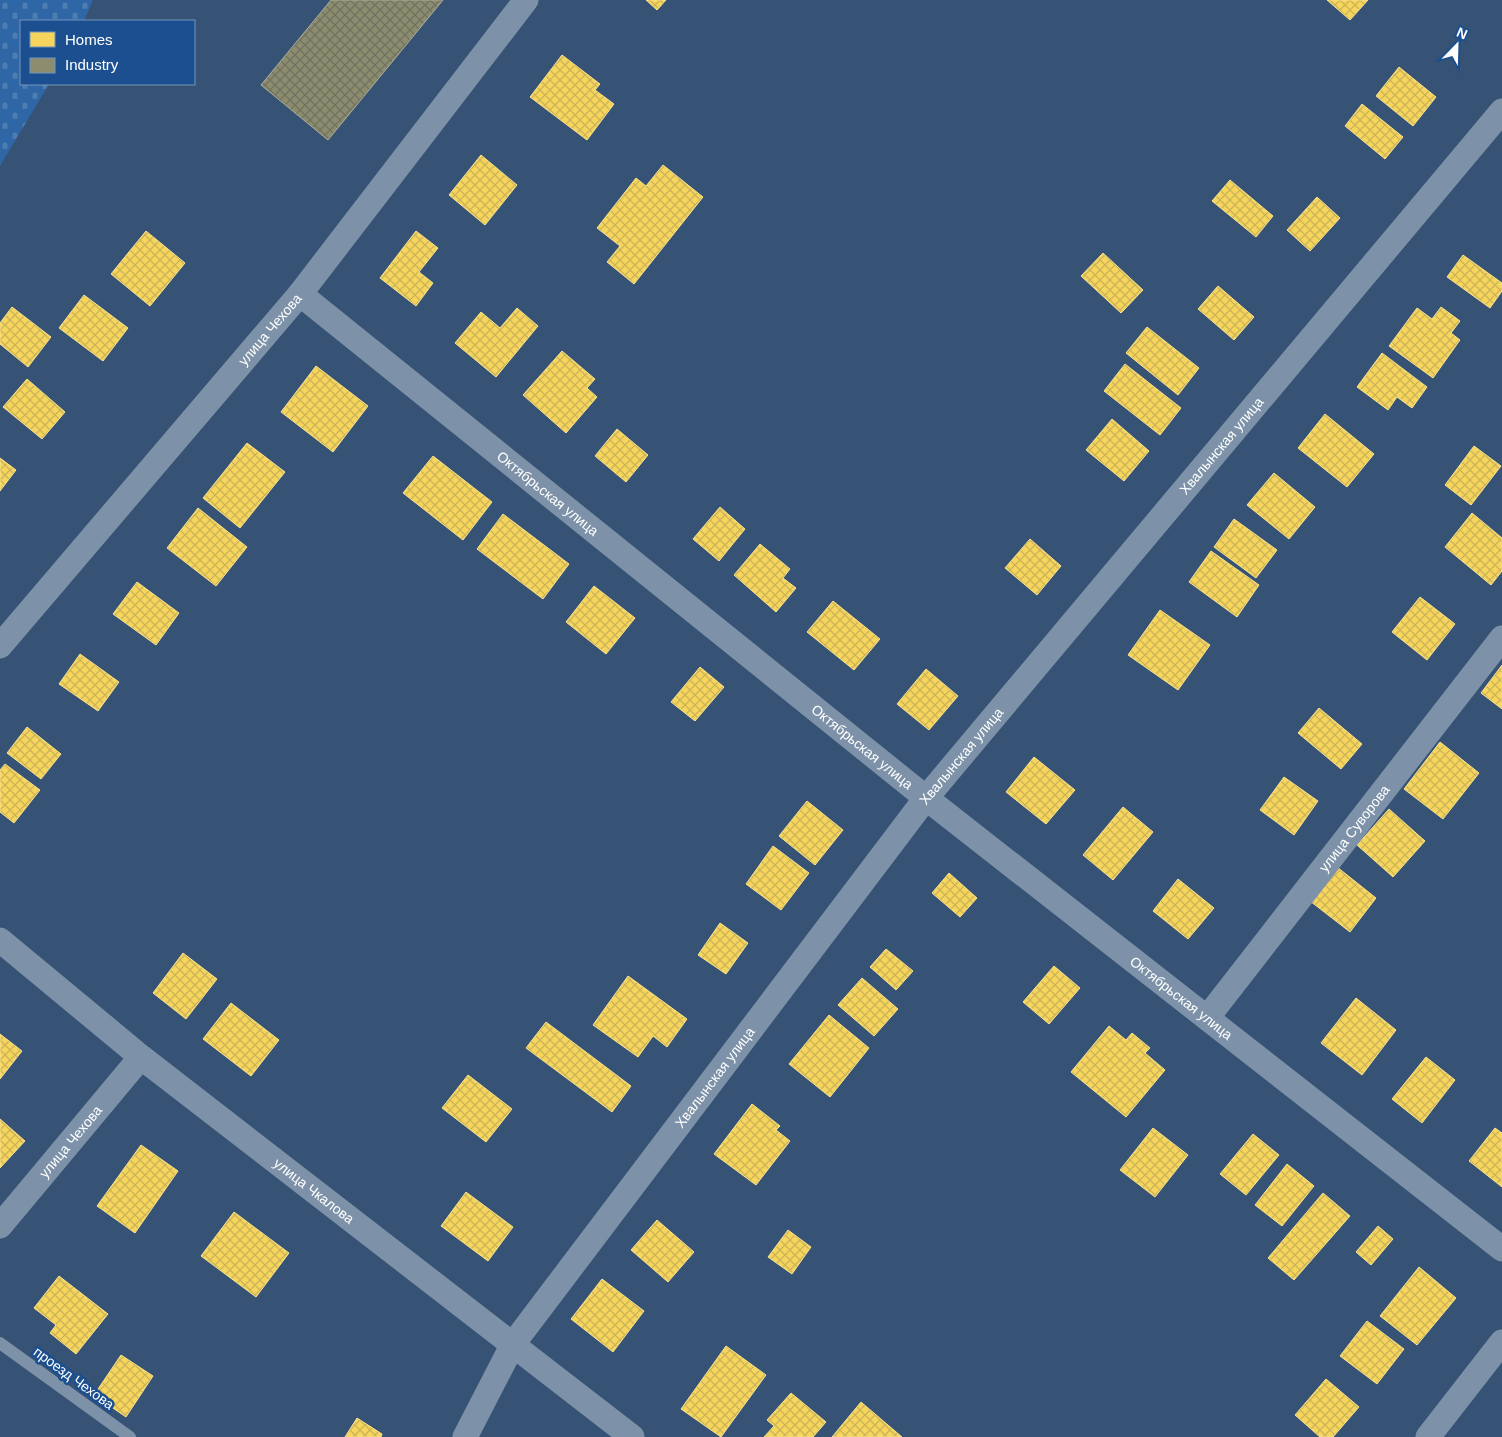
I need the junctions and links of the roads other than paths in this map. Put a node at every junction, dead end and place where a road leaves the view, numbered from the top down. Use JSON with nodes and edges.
{"nodes":[{"id":1,"x":526,"y":0,"type":"edge"},
{"id":2,"x":1502,"y":110,"type":"edge"},
{"id":3,"x":300,"y":294,"type":"junction"},
{"id":4,"x":1502,"y":638,"type":"edge"},
{"id":5,"x":0,"y":646,"type":"edge"},
{"id":6,"x":926,"y":798,"type":"junction"},
{"id":7,"x":0,"y":940,"type":"edge"},
{"id":8,"x":1207,"y":1018,"type":"junction"},
{"id":9,"x":141,"y":1057,"type":"junction"},
{"id":10,"x":0,"y":1226,"type":"edge"},
{"id":11,"x":1502,"y":1249,"type":"edge"},
{"id":12,"x":1502,"y":1342,"type":"edge"},
{"id":13,"x":0,"y":1343,"type":"edge"},
{"id":14,"x":513,"y":1344,"type":"junction"},
{"id":15,"x":130,"y":1437,"type":"edge"},
{"id":16,"x":465,"y":1437,"type":"edge"},
{"id":17,"x":632,"y":1437,"type":"edge"},
{"id":18,"x":1428,"y":1437,"type":"edge"}],
"edges":[{"from":1,"to":3,"type":"street","name":"улица Чехова"},
{"from":2,"to":6,"type":"street","name":"Хвалынская улица"},
{"from":3,"to":5,"type":"street","name":"улица Чехова"},
{"from":3,"to":6,"type":"street","name":"Октябрьская улица"},
{"from":4,"to":8,"type":"street","name":"улица Суворова"},
{"from":6,"to":8,"type":"street","name":"Октябрьская улица"},
{"from":6,"to":14,"type":"street","name":"Хвалынская улица"},
{"from":7,"to":9,"type":"street","name":"улица Чкалова"},
{"from":8,"to":11,"type":"street","name":"Октябрьская улица"},
{"from":9,"to":10,"type":"street","name":"улица Чехова"},
{"from":9,"to":14,"type":"street","name":"улица Чкалова"},
{"from":12,"to":18,"type":"street"},
{"from":13,"to":15,"type":"lane","name":"проезд Чехова"},
{"from":14,"to":16,"type":"street","name":"Хвалынская улица"},
{"from":14,"to":17,"type":"street","name":"улица Чкалова"}]}
